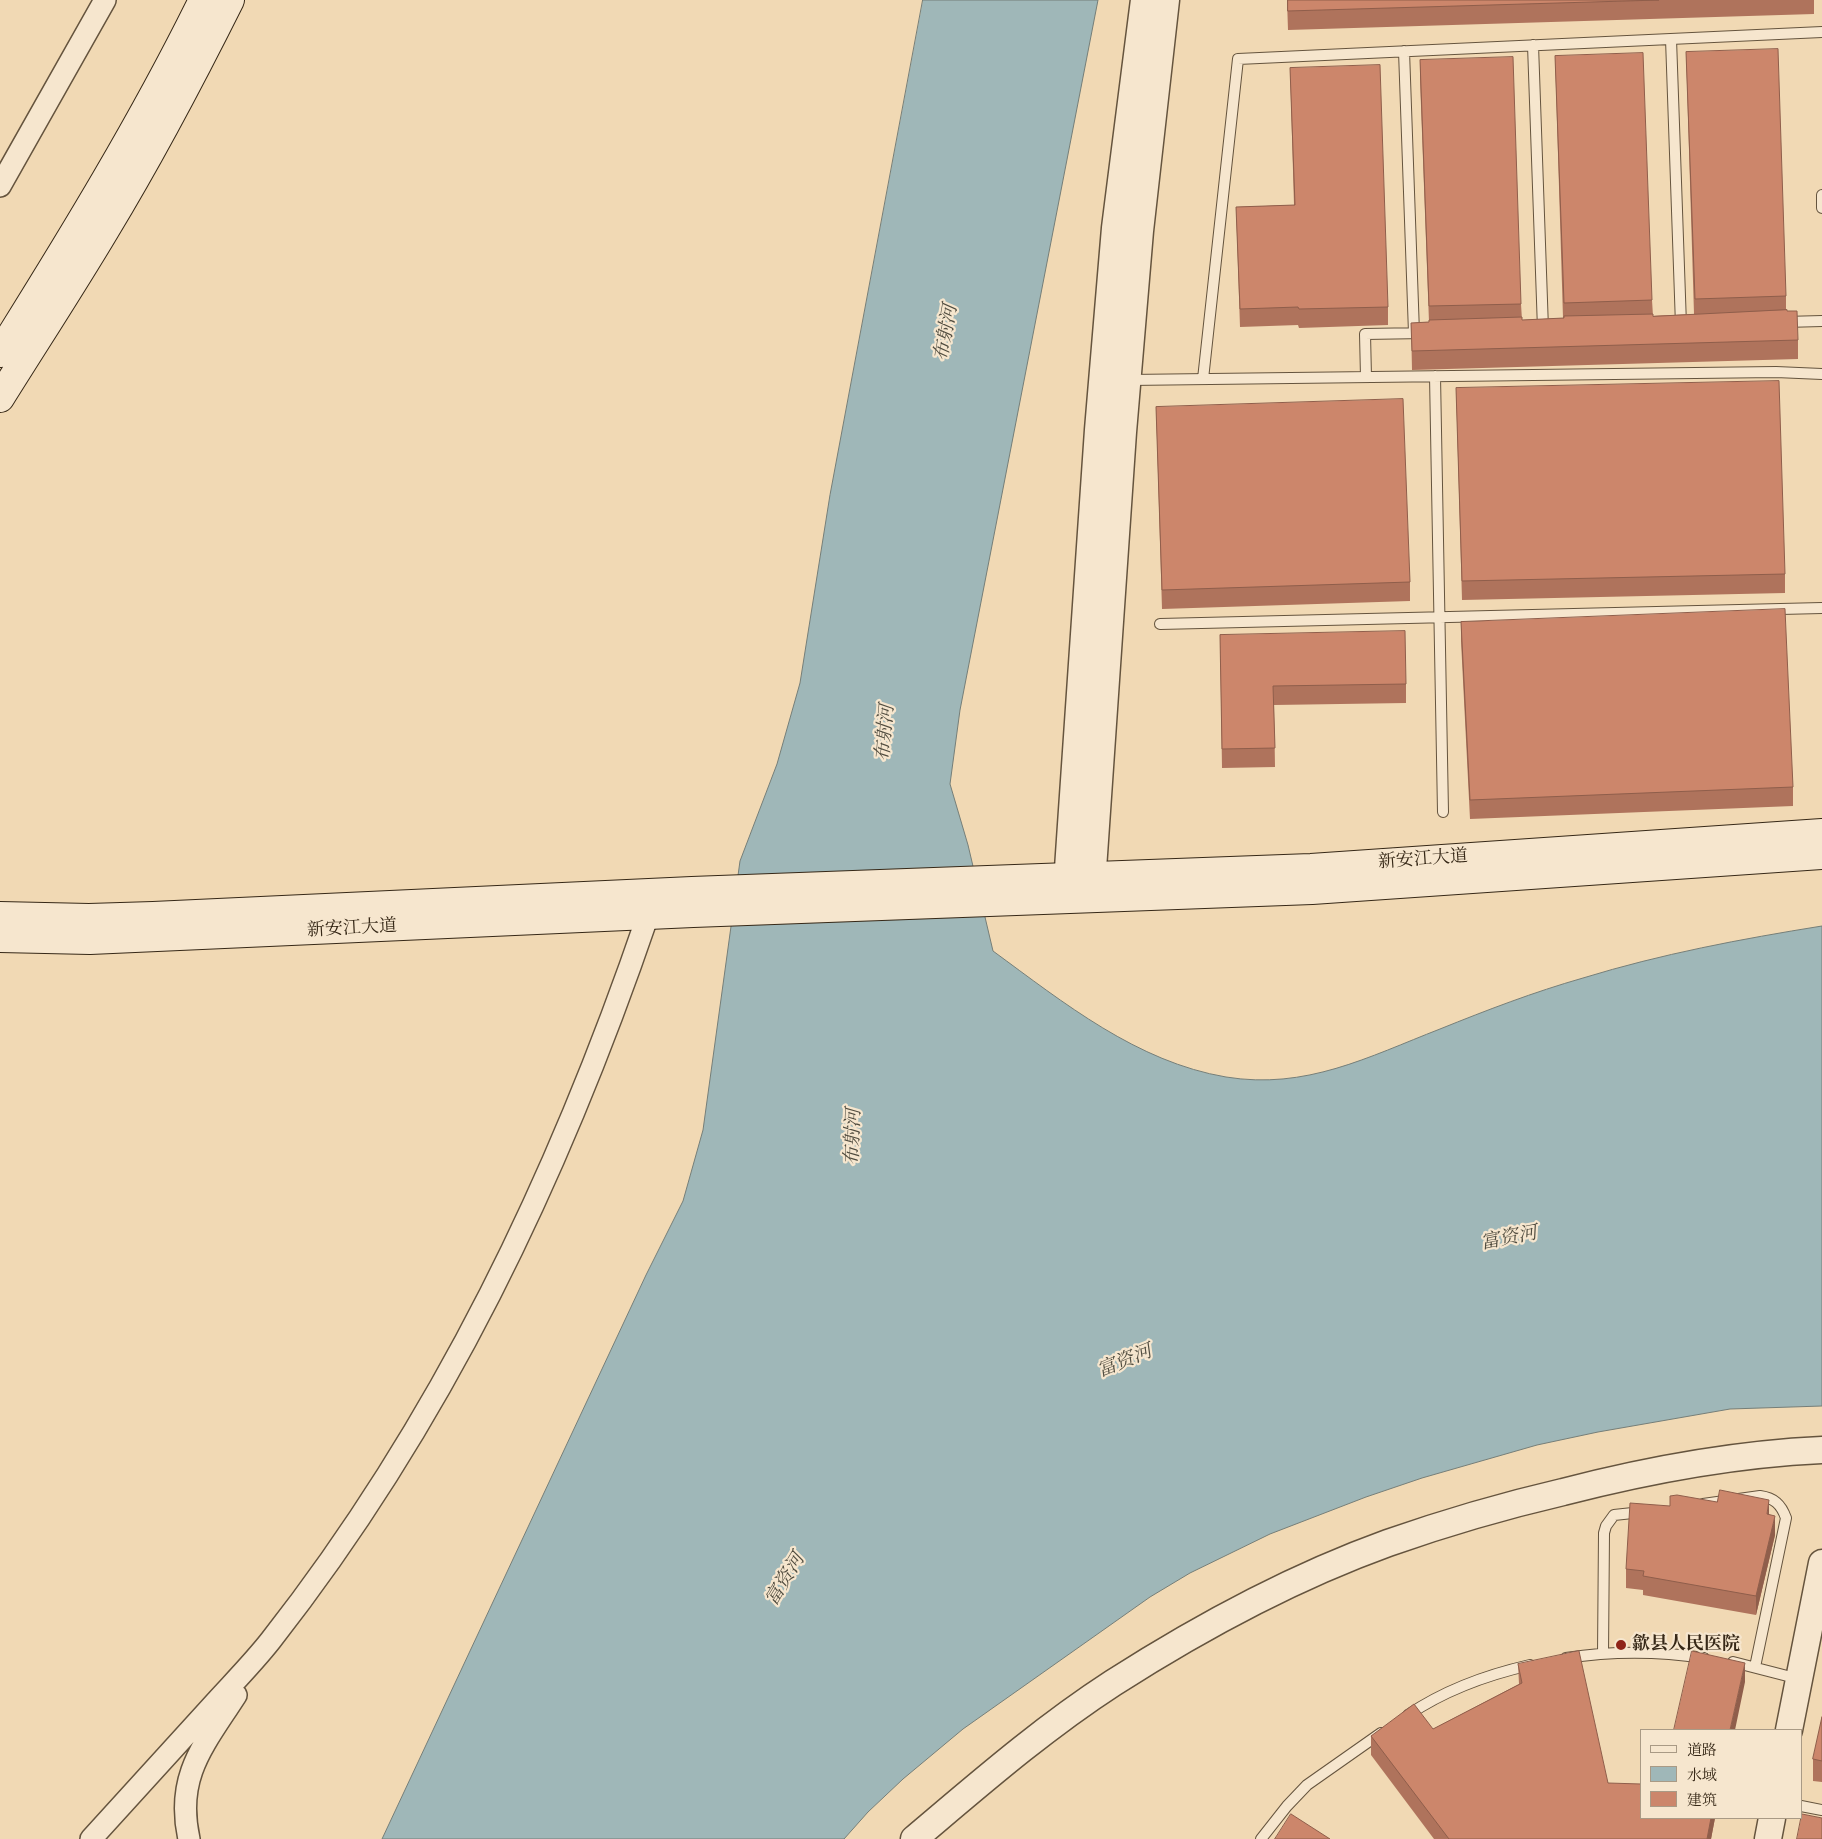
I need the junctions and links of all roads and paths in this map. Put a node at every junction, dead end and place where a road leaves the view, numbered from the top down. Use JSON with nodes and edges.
{"nodes":[{"id":1,"x":104,"y":0,"type":"edge"},
{"id":2,"x":203,"y":0,"type":"edge"},
{"id":3,"x":230,"y":0,"type":"edge"},
{"id":4,"x":1144,"y":0,"type":"edge"},
{"id":5,"x":1166,"y":0,"type":"edge"},
{"id":6,"x":1822,"y":32,"type":"edge"},
{"id":7,"x":1671,"y":39,"type":"junction"},
{"id":8,"x":1533,"y":45,"type":"junction"},
{"id":9,"x":1404,"y":51,"type":"junction"},
{"id":10,"x":0,"y":186,"type":"edge"},
{"id":11,"x":1822,"y":195,"type":"edge"},
{"id":12,"x":1822,"y":208,"type":"edge"},
{"id":13,"x":1822,"y":320,"type":"edge"},
{"id":14,"x":1775,"y":322,"type":"edge"},
{"id":15,"x":1681,"y":325,"type":"edge"},
{"id":16,"x":1543,"y":329,"type":"edge"},
{"id":17,"x":1434,"y":332,"type":"edge"},
{"id":18,"x":1414,"y":333,"type":"junction"},
{"id":19,"x":0,"y":353,"type":"edge"},
{"id":20,"x":1822,"y":374,"type":"edge"},
{"id":21,"x":1435,"y":376,"type":"junction"},
{"id":22,"x":1366,"y":378,"type":"junction"},
{"id":23,"x":1128,"y":380,"type":"junction"},
{"id":24,"x":1203,"y":380,"type":"junction"},
{"id":25,"x":0,"y":398,"type":"edge"},
{"id":26,"x":1822,"y":608,"type":"edge"},
{"id":27,"x":1440,"y":618,"type":"junction"},
{"id":28,"x":1160,"y":624,"type":"dead end"},
{"id":29,"x":1443,"y":812,"type":"dead end"},
{"id":30,"x":1822,"y":833,"type":"edge"},
{"id":31,"x":1822,"y":855,"type":"edge"},
{"id":32,"x":1079,"y":888,"type":"junction"},
{"id":33,"x":702,"y":902,"type":"junction"},
{"id":34,"x":648,"y":915,"type":"junction"},
{"id":35,"x":0,"y":916,"type":"edge"},
{"id":36,"x":0,"y":938,"type":"edge"},
{"id":37,"x":1822,"y":1450,"type":"edge"},
{"id":38,"x":1692,"y":1505,"type":"edge"},
{"id":39,"x":1653,"y":1510,"type":"edge"},
{"id":40,"x":1822,"y":1563,"type":"edge"},
{"id":41,"x":270,"y":1642,"type":"junction"},
{"id":42,"x":1603,"y":1654,"type":"junction"},
{"id":43,"x":1560,"y":1659,"type":"edge"},
{"id":44,"x":1541,"y":1662,"type":"edge"},
{"id":45,"x":1755,"y":1667,"type":"junction"},
{"id":46,"x":1799,"y":1679,"type":"junction"},
{"id":47,"x":1789,"y":1729,"type":"edge"},
{"id":48,"x":1802,"y":1806,"type":"edge"},
{"id":49,"x":1822,"y":1810,"type":"edge"},
{"id":50,"x":1772,"y":1819,"type":"edge"},
{"id":51,"x":91,"y":1839,"type":"edge"},
{"id":52,"x":189,"y":1839,"type":"edge"},
{"id":53,"x":914,"y":1839,"type":"edge"},
{"id":54,"x":1261,"y":1839,"type":"edge"},
{"id":55,"x":1768,"y":1839,"type":"edge"}],
"edges":[{"from":1,"to":10,"type":"street"},
{"from":2,"to":19,"type":"main road"},
{"from":3,"to":25,"type":"main road"},
{"from":4,"to":32,"type":"street"},
{"from":5,"to":23,"type":"street"},
{"from":6,"to":7,"type":"lane"},
{"from":7,"to":8,"type":"lane"},
{"from":7,"to":15,"type":"lane"},
{"from":8,"to":9,"type":"lane"},
{"from":8,"to":16,"type":"lane"},
{"from":9,"to":18,"type":"lane"},
{"from":9,"to":24,"type":"lane"},
{"from":11,"to":12,"type":"lane"},
{"from":13,"to":14,"type":"lane"},
{"from":17,"to":18,"type":"lane"},
{"from":18,"to":22,"type":"lane"},
{"from":20,"to":21,"type":"lane"},
{"from":21,"to":22,"type":"lane"},
{"from":21,"to":27,"type":"lane"},
{"from":22,"to":24,"type":"lane"},
{"from":23,"to":24,"type":"lane"},
{"from":23,"to":32,"type":"street"},
{"from":26,"to":27,"type":"lane"},
{"from":27,"to":28,"type":"lane"},
{"from":27,"to":29,"type":"lane"},
{"from":30,"to":32,"type":"main road","name":"新安江大道"},
{"from":31,"to":32,"type":"main road","name":"新安江大道"},
{"from":32,"to":33,"type":"main road","name":"新安江大道"},
{"from":33,"to":34,"type":"main road","name":"新安江大道"},
{"from":33,"to":35,"type":"main road","name":"新安江大道"},
{"from":34,"to":36,"type":"main road","name":"新安江大道"},
{"from":34,"to":41,"type":"street"},
{"from":37,"to":53,"type":"street"},
{"from":38,"to":45,"type":"lane"},
{"from":39,"to":42,"type":"lane"},
{"from":40,"to":46,"type":"street"},
{"from":41,"to":51,"type":"street"},
{"from":41,"to":52,"type":"street"},
{"from":42,"to":43,"type":"lane"},
{"from":42,"to":45,"type":"lane"},
{"from":44,"to":54,"type":"lane"},
{"from":45,"to":46,"type":"lane"},
{"from":46,"to":47,"type":"street"},
{"from":48,"to":49,"type":"lane"},
{"from":50,"to":55,"type":"street"}]}
